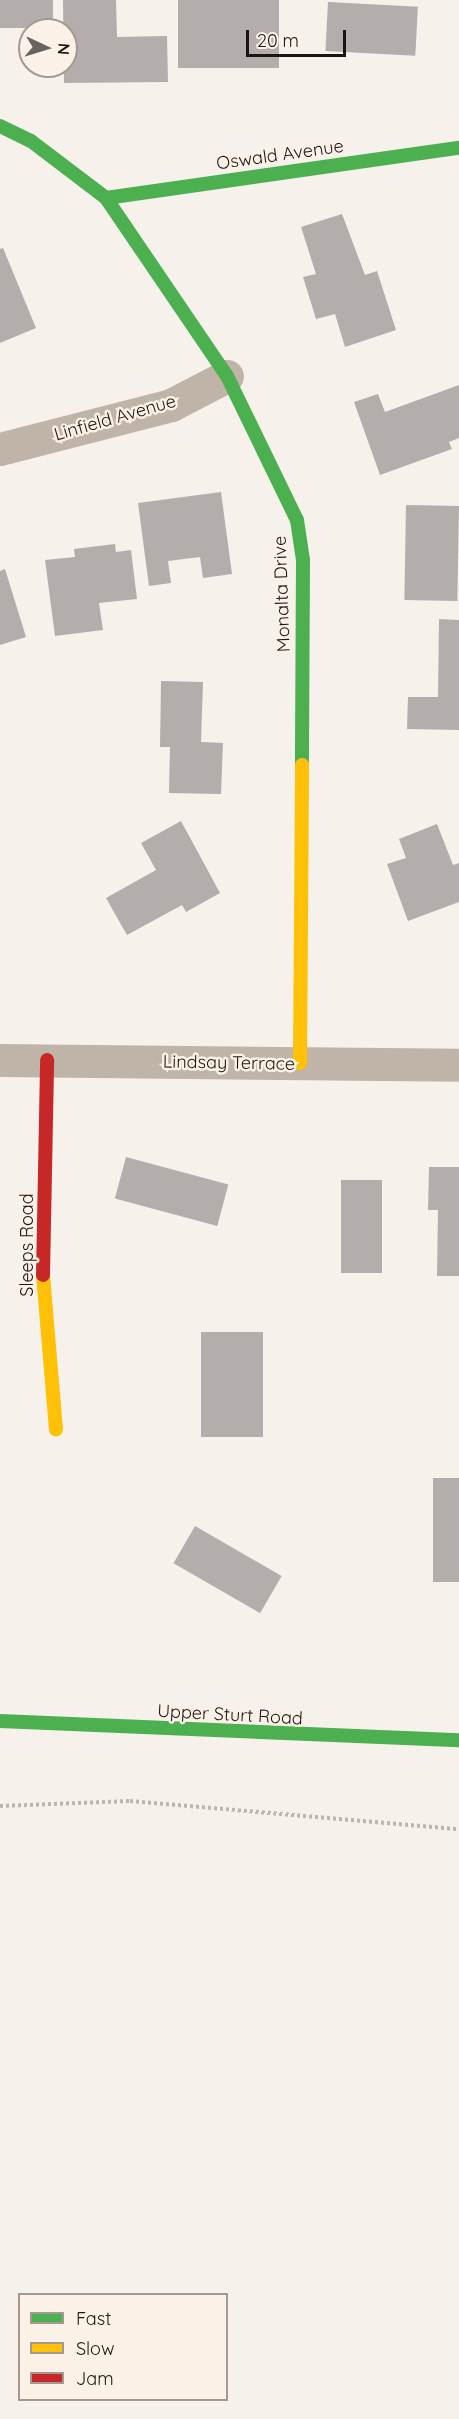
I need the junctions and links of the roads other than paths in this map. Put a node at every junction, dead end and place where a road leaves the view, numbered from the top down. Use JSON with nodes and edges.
{"nodes":[{"id":1,"x":0,"y":126,"type":"edge"},
{"id":2,"x":459,"y":148,"type":"edge"},
{"id":3,"x":106,"y":198,"type":"junction"},
{"id":4,"x":227,"y":376,"type":"junction"},
{"id":5,"x":0,"y":449,"type":"edge"},
{"id":6,"x":0,"y":1060,"type":"edge"},
{"id":7,"x":47,"y":1060,"type":"junction"},
{"id":8,"x":300,"y":1063,"type":"junction"},
{"id":9,"x":459,"y":1065,"type":"edge"},
{"id":10,"x":56,"y":1429,"type":"dead end"},
{"id":11,"x":0,"y":1721,"type":"edge"},
{"id":12,"x":459,"y":1740,"type":"edge"}],
"edges":[{"from":1,"to":3,"type":"street","name":"Monalta Drive"},
{"from":2,"to":3,"type":"street","name":"Oswald Avenue"},
{"from":3,"to":4,"type":"street","name":"Monalta Drive"},
{"from":4,"to":5,"type":"street","name":"Linfield Avenue"},
{"from":4,"to":8,"type":"street","name":"Monalta Drive"},
{"from":6,"to":7,"type":"street","name":"Lindsay Terrace"},
{"from":7,"to":8,"type":"street","name":"Lindsay Terrace"},
{"from":7,"to":10,"type":"street","name":"Sleeps Road"},
{"from":8,"to":9,"type":"street","name":"Lindsay Terrace"},
{"from":11,"to":12,"type":"street","name":"Upper Sturt Road"}]}
